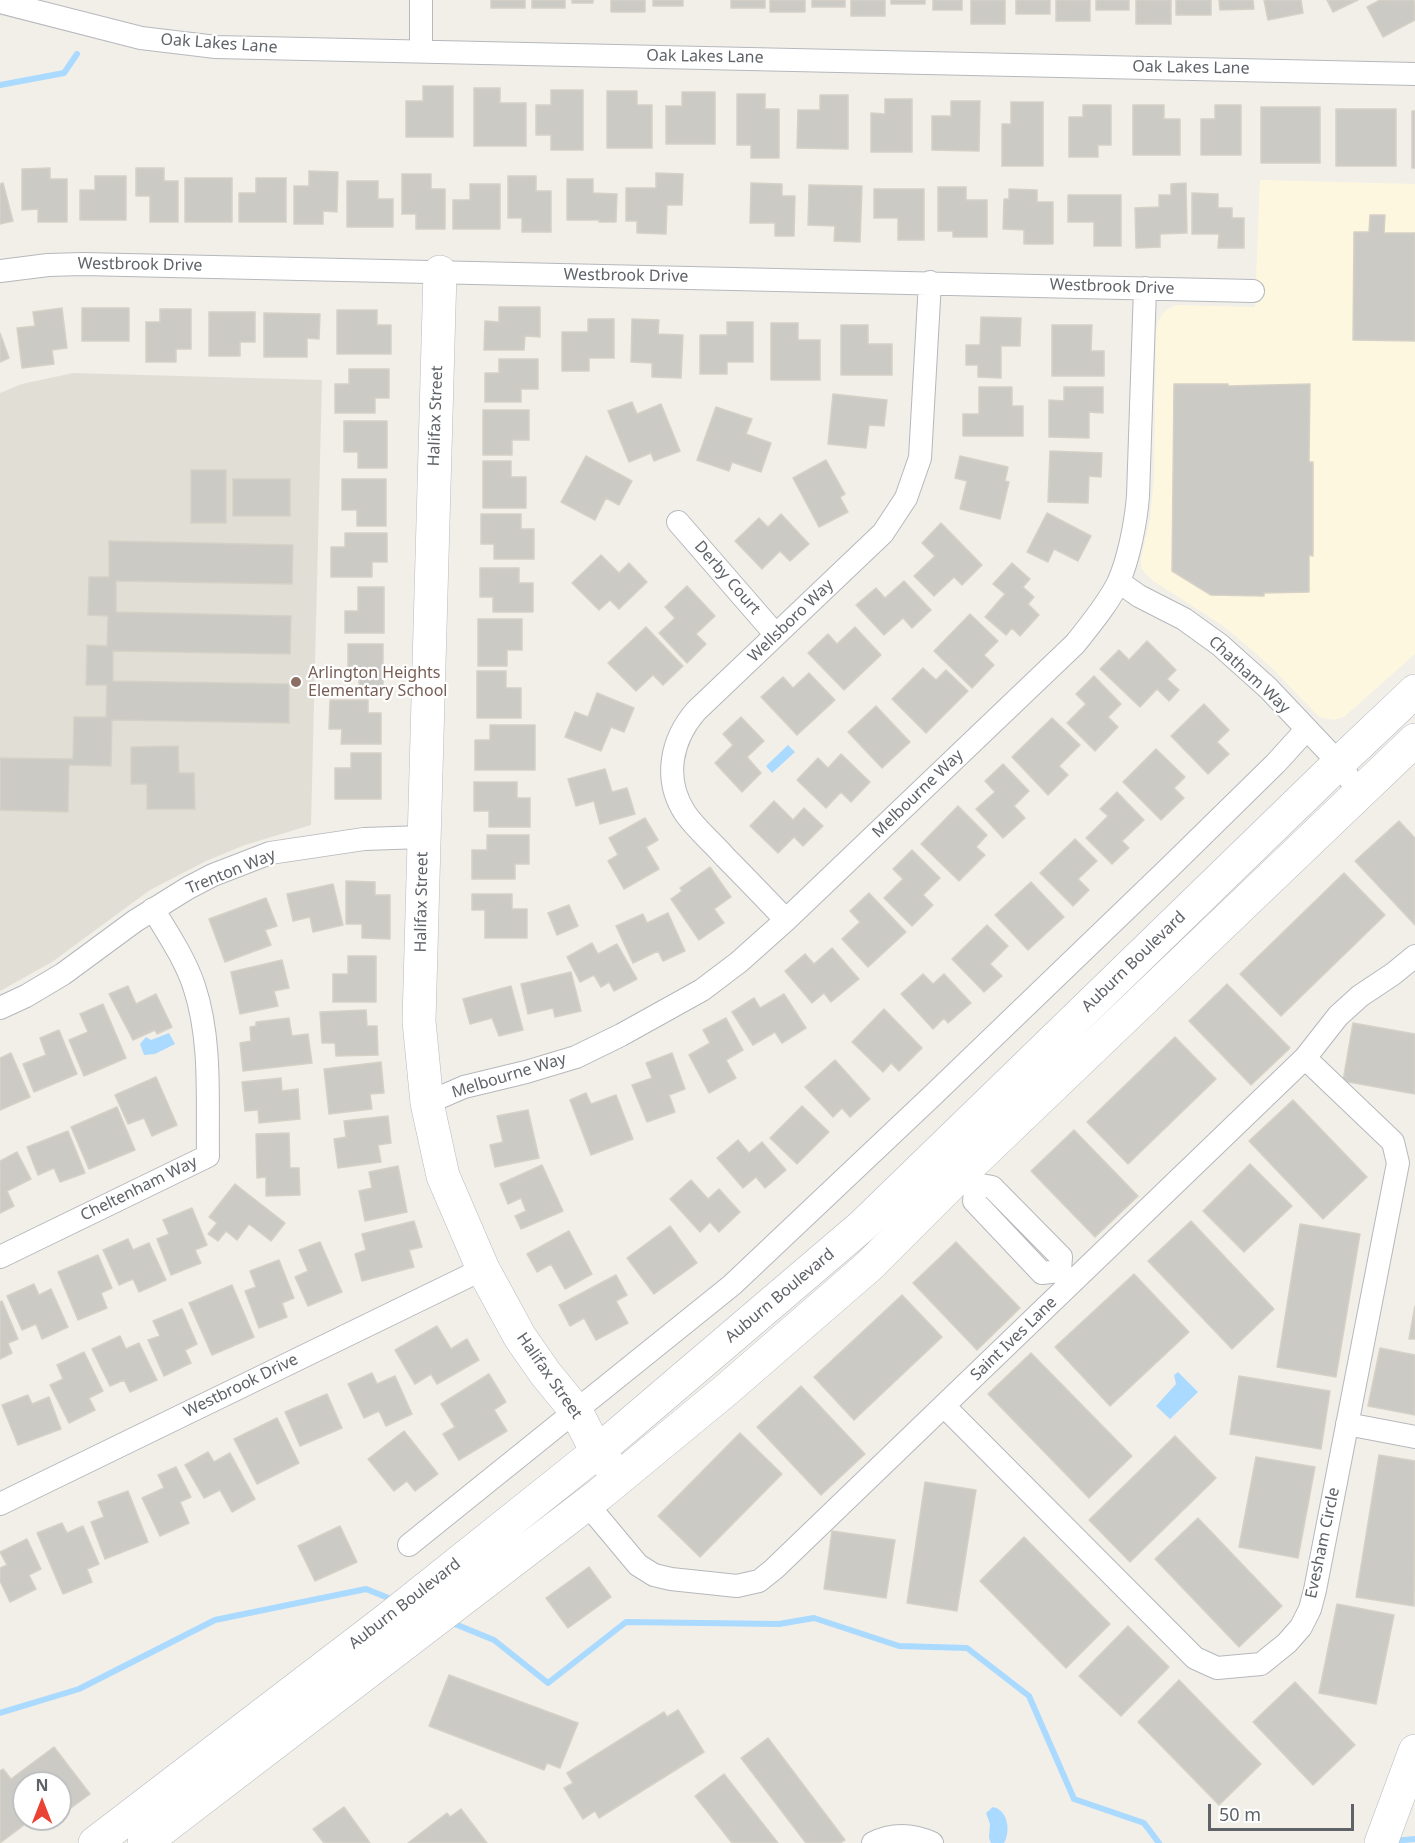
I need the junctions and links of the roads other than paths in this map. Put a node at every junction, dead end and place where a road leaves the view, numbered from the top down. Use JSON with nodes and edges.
{"nodes":[{"id":1,"x":421,"y":0,"type":"edge"},
{"id":2,"x":0,"y":2,"type":"edge"},
{"id":3,"x":421,"y":51,"type":"junction"},
{"id":4,"x":1415,"y":74,"type":"edge"},
{"id":5,"x":0,"y":272,"type":"edge"},
{"id":6,"x":440,"y":272,"type":"junction"},
{"id":7,"x":930,"y":282,"type":"junction"},
{"id":8,"x":1145,"y":288,"type":"junction"},
{"id":9,"x":1253,"y":291,"type":"dead end"},
{"id":10,"x":678,"y":522,"type":"dead end"},
{"id":11,"x":1119,"y":582,"type":"junction"},
{"id":12,"x":776,"y":635,"type":"junction"},
{"id":13,"x":1415,"y":692,"type":"edge"},
{"id":14,"x":1306,"y":730,"type":"junction"},
{"id":15,"x":1415,"y":741,"type":"edge"},
{"id":16,"x":1339,"y":763,"type":"junction"},
{"id":17,"x":1359,"y":793,"type":"junction"},
{"id":18,"x":423,"y":837,"type":"junction"},
{"id":19,"x":153,"y":909,"type":"junction"},
{"id":20,"x":786,"y":920,"type":"junction"},
{"id":21,"x":1415,"y":956,"type":"edge"},
{"id":22,"x":0,"y":1008,"type":"edge"},
{"id":23,"x":1305,"y":1058,"type":"junction"},
{"id":24,"x":427,"y":1103,"type":"junction"},
{"id":25,"x":941,"y":1150,"type":"junction"},
{"id":26,"x":970,"y":1178,"type":"junction"},
{"id":27,"x":0,"y":1257,"type":"edge"},
{"id":28,"x":483,"y":1269,"type":"junction"},
{"id":29,"x":1065,"y":1277,"type":"junction"},
{"id":30,"x":944,"y":1406,"type":"junction"},
{"id":31,"x":576,"y":1411,"type":"junction"},
{"id":32,"x":1347,"y":1424,"type":"junction"},
{"id":33,"x":1415,"y":1437,"type":"edge"},
{"id":34,"x":597,"y":1452,"type":"junction"},
{"id":35,"x":621,"y":1478,"type":"junction"},
{"id":36,"x":0,"y":1504,"type":"edge"},
{"id":37,"x":587,"y":1504,"type":"junction"},
{"id":38,"x":409,"y":1545,"type":"dead end"},
{"id":39,"x":1415,"y":1751,"type":"edge"},
{"id":40,"x":1386,"y":1831,"type":"edge"},
{"id":41,"x":96,"y":1843,"type":"edge"},
{"id":42,"x":144,"y":1843,"type":"edge"},
{"id":43,"x":873,"y":1843,"type":"edge"},
{"id":44,"x":932,"y":1843,"type":"edge"}],
"edges":[{"from":1,"to":3,"type":"street"},
{"from":2,"to":3,"type":"street","name":"Oak Lakes Lane"},
{"from":3,"to":4,"type":"street","name":"Oak Lakes Lane"},
{"from":5,"to":6,"type":"street","name":"Westbrook Drive"},
{"from":6,"to":7,"type":"street","name":"Westbrook Drive"},
{"from":6,"to":18,"type":"main road","name":"Halifax Street"},
{"from":7,"to":8,"type":"street","name":"Westbrook Drive"},
{"from":7,"to":12,"type":"street","name":"Wellsboro Way"},
{"from":8,"to":9,"type":"street","name":"Westbrook Drive"},
{"from":8,"to":11,"type":"street","name":"Melbourne Way"},
{"from":10,"to":12,"type":"street","name":"Derby Court"},
{"from":11,"to":14,"type":"street","name":"Chatham Way"},
{"from":11,"to":20,"type":"street","name":"Melbourne Way"},
{"from":12,"to":20,"type":"street","name":"Wellsboro Way"},
{"from":13,"to":16,"type":"main road","name":"Auburn Boulevard"},
{"from":14,"to":16,"type":"street","name":"Chatham Way"},
{"from":14,"to":31,"type":"street"},
{"from":15,"to":17,"type":"main road","name":"Auburn Boulevard"},
{"from":16,"to":17,"type":"street","name":"Chatham Way"},
{"from":16,"to":25,"type":"main road","name":"Auburn Boulevard"},
{"from":17,"to":26,"type":"main road","name":"Auburn Boulevard"},
{"from":18,"to":19,"type":"street","name":"Trenton Way"},
{"from":18,"to":24,"type":"main road","name":"Halifax Street"},
{"from":19,"to":22,"type":"street","name":"Trenton Way"},
{"from":19,"to":27,"type":"street","name":"Cheltenham Way"},
{"from":20,"to":24,"type":"street","name":"Melbourne Way"},
{"from":21,"to":23,"type":"street","name":"Saint Ives Lane"},
{"from":23,"to":29,"type":"street","name":"Saint Ives Lane"},
{"from":23,"to":32,"type":"street","name":"Evesham Circle"},
{"from":24,"to":28,"type":"main road","name":"Halifax Street"},
{"from":25,"to":26,"type":"street"},
{"from":25,"to":34,"type":"main road","name":"Auburn Boulevard"},
{"from":26,"to":29,"type":"street"},
{"from":26,"to":35,"type":"main road","name":"Auburn Boulevard"},
{"from":28,"to":31,"type":"main road","name":"Halifax Street"},
{"from":28,"to":36,"type":"street","name":"Westbrook Drive"},
{"from":29,"to":30,"type":"street","name":"Saint Ives Lane"},
{"from":30,"to":32,"type":"street","name":"Evesham Circle"},
{"from":30,"to":37,"type":"street","name":"Saint Ives Lane"},
{"from":31,"to":34,"type":"main road","name":"Halifax Street"},
{"from":31,"to":38,"type":"street"},
{"from":32,"to":33,"type":"street"},
{"from":34,"to":35,"type":"main road","name":"Halifax Street"},
{"from":34,"to":41,"type":"main road","name":"Auburn Boulevard"},
{"from":35,"to":37,"type":"main road","name":"Auburn Boulevard"},
{"from":37,"to":42,"type":"main road","name":"Auburn Boulevard"},
{"from":39,"to":40,"type":"main road"},
{"from":43,"to":44,"type":"street"}]}
